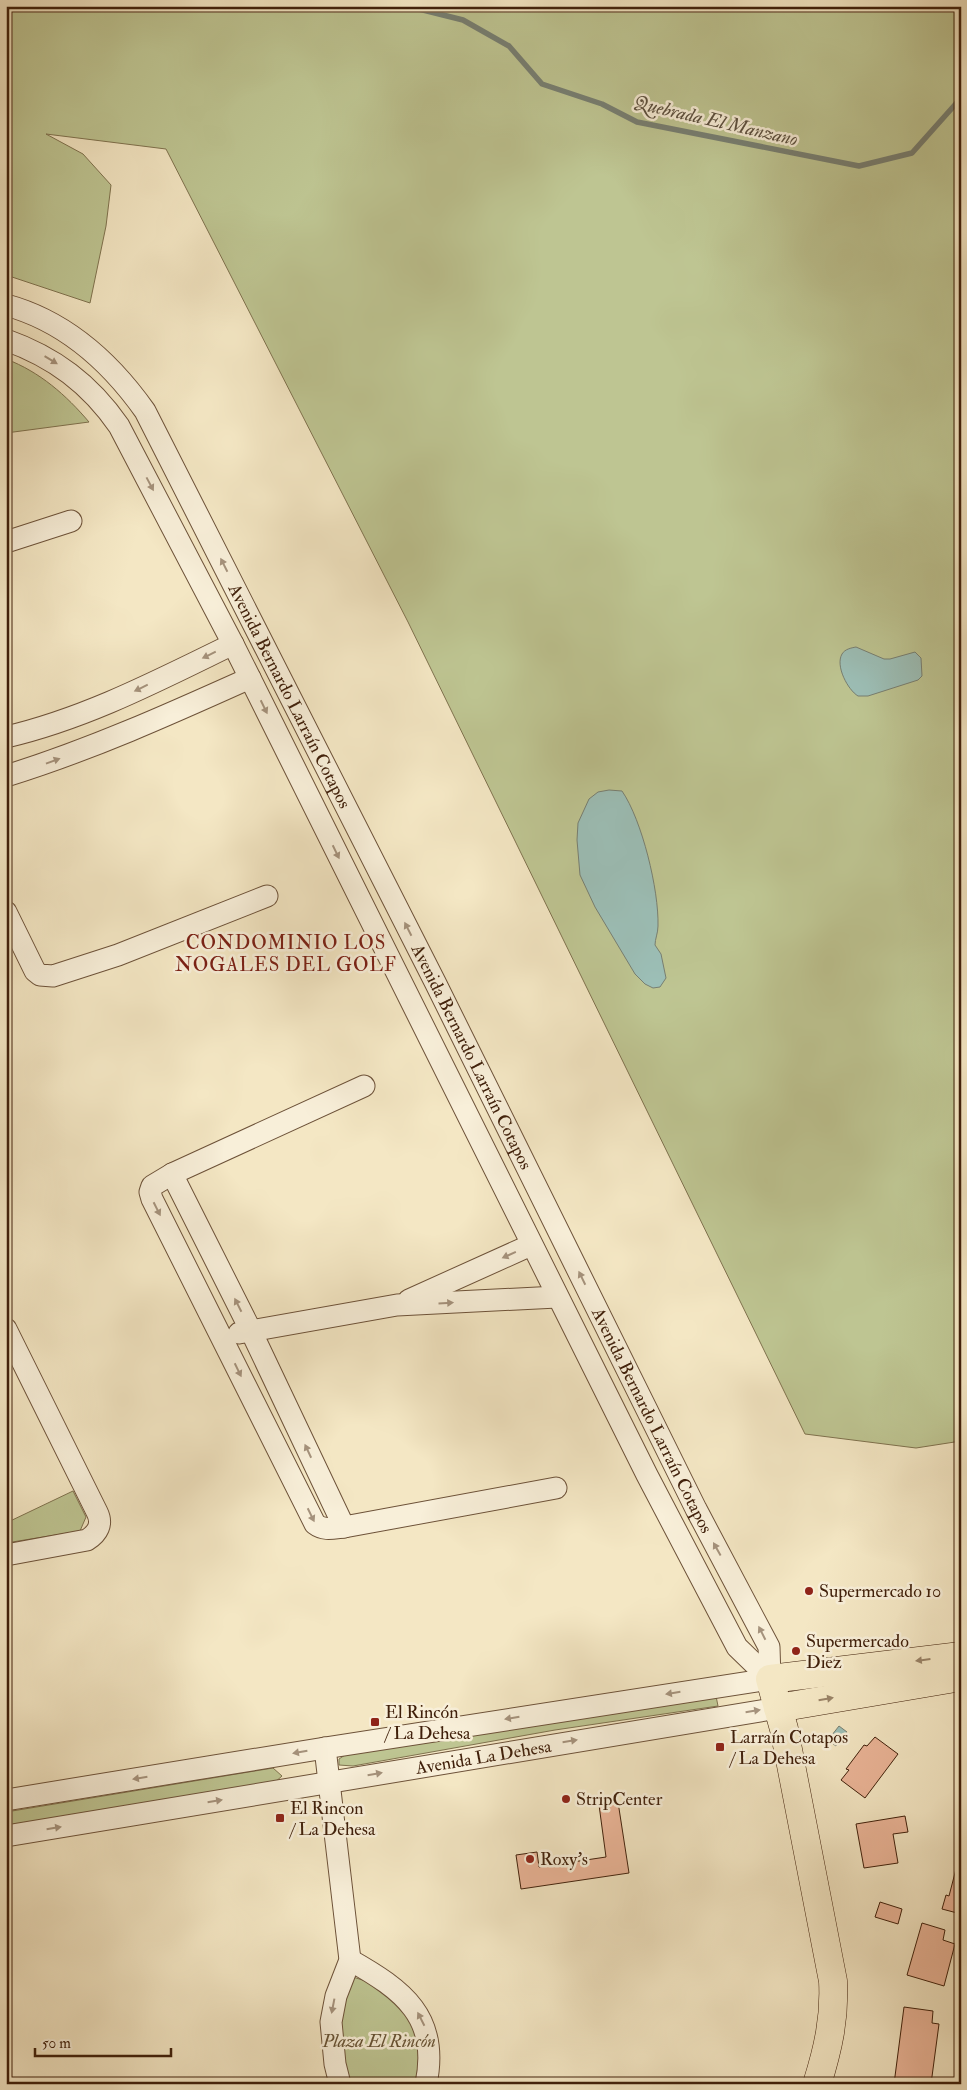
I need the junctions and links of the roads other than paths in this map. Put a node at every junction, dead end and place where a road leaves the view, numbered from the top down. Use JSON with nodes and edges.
{"nodes":[{"id":1,"x":6,"y":305,"type":"edge"},
{"id":2,"x":6,"y":340,"type":"edge"},
{"id":3,"x":146,"y":411,"type":"junction"},
{"id":4,"x":119,"y":426,"type":"junction"},
{"id":5,"x":71,"y":521,"type":"dead end"},
{"id":6,"x":6,"y":542,"type":"edge"},
{"id":7,"x":233,"y":644,"type":"junction"},
{"id":8,"x":250,"y":678,"type":"junction"},
{"id":9,"x":6,"y":737,"type":"edge"},
{"id":10,"x":6,"y":776,"type":"edge"},
{"id":11,"x":267,"y":896,"type":"dead end"},
{"id":12,"x":6,"y":912,"type":"edge"},
{"id":13,"x":435,"y":982,"type":"junction"},
{"id":14,"x":408,"y":996,"type":"junction"},
{"id":15,"x":364,"y":1086,"type":"dead end"},
{"id":16,"x":172,"y":1174,"type":"junction"},
{"id":17,"x":531,"y":1245,"type":"junction"},
{"id":18,"x":557,"y":1297,"type":"junction"},
{"id":19,"x":397,"y":1305,"type":"junction"},
{"id":20,"x":6,"y":1328,"type":"edge"},
{"id":21,"x":251,"y":1331,"type":"junction"},
{"id":22,"x":222,"y":1338,"type":"junction"},
{"id":23,"x":644,"y":1403,"type":"junction"},
{"id":24,"x":617,"y":1416,"type":"junction"},
{"id":25,"x":673,"y":1463,"type":"junction"},
{"id":26,"x":647,"y":1475,"type":"junction"},
{"id":27,"x":556,"y":1488,"type":"dead end"},
{"id":28,"x":344,"y":1527,"type":"junction"},
{"id":29,"x":6,"y":1555,"type":"edge"},
{"id":30,"x":961,"y":1656,"type":"edge"},
{"id":31,"x":961,"y":1677,"type":"edge"},
{"id":32,"x":770,"y":1679,"type":"junction"},
{"id":33,"x":778,"y":1708,"type":"junction"},
{"id":34,"x":325,"y":1748,"type":"junction"},
{"id":35,"x":329,"y":1782,"type":"junction"},
{"id":36,"x":6,"y":1800,"type":"edge"},
{"id":37,"x":6,"y":1836,"type":"edge"},
{"id":38,"x":350,"y":1960,"type":"junction"},
{"id":39,"x":340,"y":2084,"type":"edge"},
{"id":40,"x":426,"y":2084,"type":"edge"},
{"id":41,"x":817,"y":2084,"type":"edge"}],
"edges":[{"from":1,"to":3,"type":"street","name":"Avenida Bernardo Larraín Cotapos"},
{"from":2,"to":4,"type":"street","name":"Avenida Bernardo Larraín Cotapos","one_way":true},
{"from":3,"to":4,"type":"street"},
{"from":13,"to":3,"type":"street","name":"Avenida Bernardo Larraín Cotapos","one_way":true},
{"from":4,"to":7,"type":"street","name":"Avenida Bernardo Larraín Cotapos","one_way":true},
{"from":5,"to":6,"type":"street"},
{"from":7,"to":8,"type":"street","name":"Avenida Bernardo Larraín Cotapos"},
{"from":7,"to":9,"type":"street","one_way":true},
{"from":10,"to":8,"type":"street","one_way":true},
{"from":8,"to":14,"type":"street","name":"Avenida Bernardo Larraín Cotapos","one_way":true},
{"from":11,"to":12,"type":"street"},
{"from":13,"to":14,"type":"street"},
{"from":23,"to":13,"type":"street","name":"Avenida Bernardo Larraín Cotapos","one_way":true},
{"from":14,"to":17,"type":"street","name":"Avenida Bernardo Larraín Cotapos"},
{"from":15,"to":16,"type":"street"},
{"from":21,"to":16,"type":"street","one_way":true},
{"from":16,"to":22,"type":"street","one_way":true},
{"from":17,"to":18,"type":"street","name":"Avenida Bernardo Larraín Cotapos"},
{"from":17,"to":19,"type":"street","one_way":true},
{"from":19,"to":18,"type":"street","one_way":true},
{"from":18,"to":24,"type":"street","name":"Avenida Bernardo Larraín Cotapos"},
{"from":19,"to":21,"type":"street"},
{"from":20,"to":29,"type":"street"},
{"from":21,"to":22,"type":"street"},
{"from":28,"to":21,"type":"street","one_way":true},
{"from":22,"to":28,"type":"street","one_way":true},
{"from":23,"to":24,"type":"street"},
{"from":23,"to":25,"type":"street","name":"Avenida Bernardo Larraín Cotapos"},
{"from":24,"to":26,"type":"street","name":"Avenida Bernardo Larraín Cotapos"},
{"from":25,"to":26,"type":"street"},
{"from":32,"to":25,"type":"street","name":"Avenida Bernardo Larraín Cotapos","one_way":true},
{"from":26,"to":32,"type":"street","name":"Avenida Bernardo Larraín Cotapos"},
{"from":27,"to":28,"type":"street"},
{"from":30,"to":32,"type":"main road","name":"Avenida La Dehesa","one_way":true},
{"from":33,"to":31,"type":"main road","name":"Avenida La Dehesa","one_way":true},
{"from":32,"to":33,"type":"main road","name":"Avenida Bernardo Larraín Cotapos"},
{"from":32,"to":34,"type":"street","name":"Avenida La Dehesa","one_way":true},
{"from":35,"to":33,"type":"street","name":"Avenida La Dehesa","one_way":true},
{"from":33,"to":41,"type":"main road","name":"Avenida Bernardo Larraín Cotapos"},
{"from":34,"to":35,"type":"street"},
{"from":34,"to":36,"type":"street","name":"Avenida La Dehesa","one_way":true},
{"from":37,"to":35,"type":"street","name":"Avenida La Dehesa","one_way":true},
{"from":35,"to":38,"type":"street"},
{"from":38,"to":39,"type":"street","one_way":true},
{"from":40,"to":38,"type":"street","one_way":true}]}
